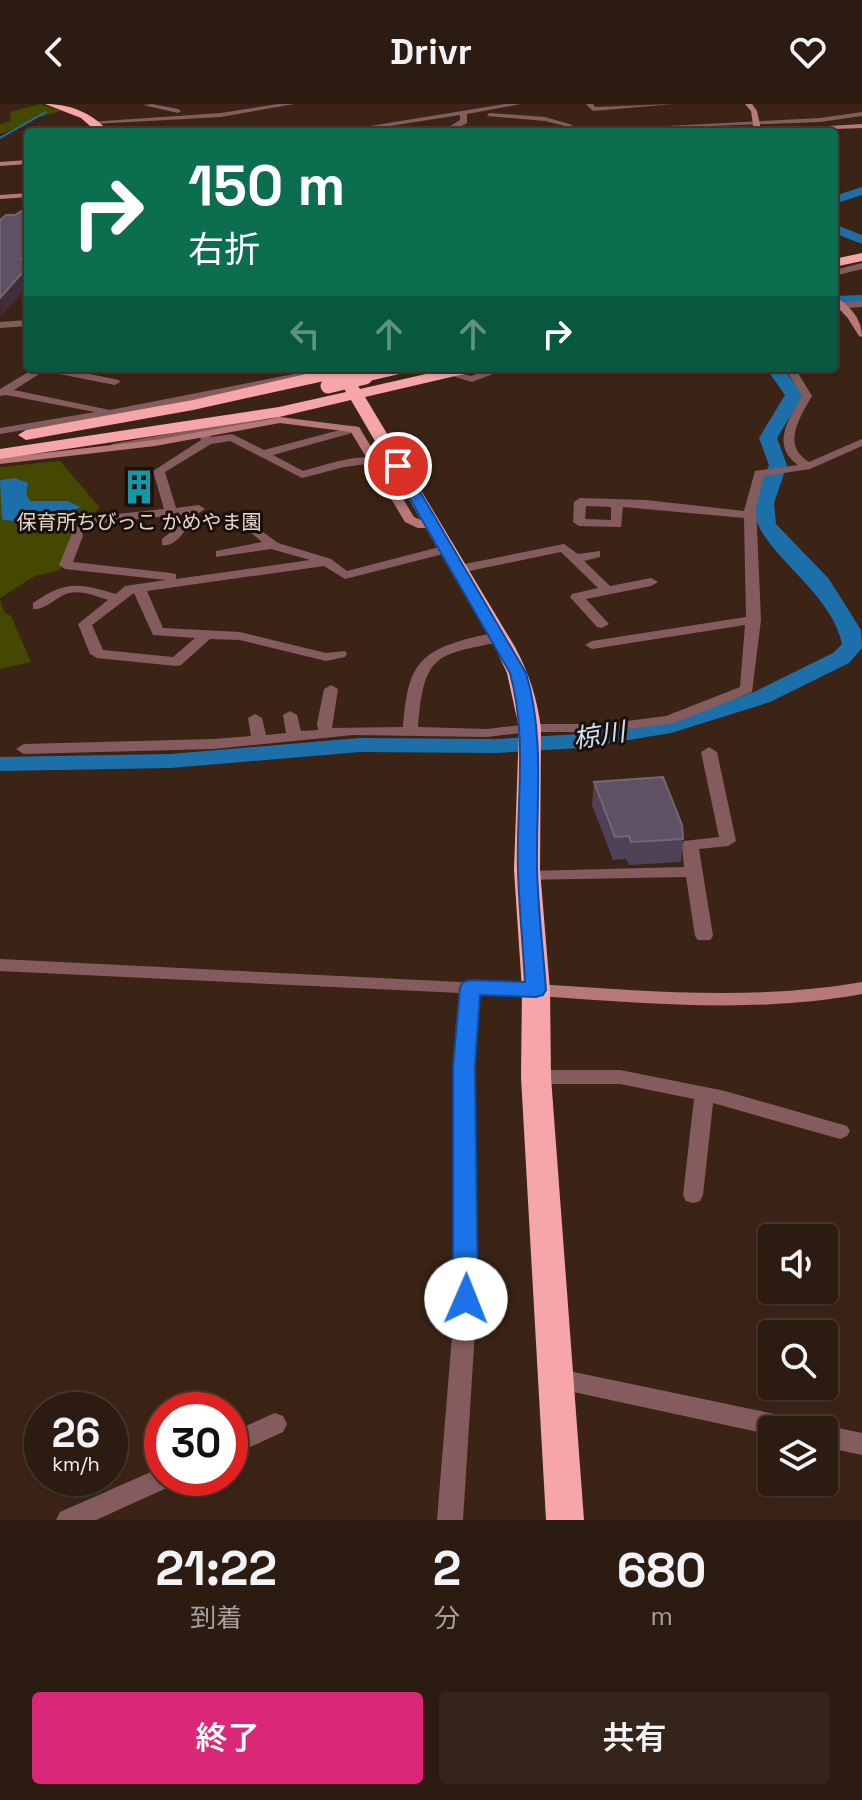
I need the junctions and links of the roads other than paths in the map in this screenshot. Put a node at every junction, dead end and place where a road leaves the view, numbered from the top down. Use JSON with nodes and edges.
{"nodes":[{"id":1,"x":50,"y":104,"type":"edge"},
{"id":2,"x":232,"y":104,"type":"edge"},
{"id":3,"x":291,"y":104,"type":"edge"},
{"id":4,"x":470,"y":104,"type":"edge"},
{"id":5,"x":518,"y":104,"type":"edge"},
{"id":6,"x":589,"y":104,"type":"edge"},
{"id":7,"x":671,"y":104,"type":"edge"},
{"id":8,"x":748,"y":104,"type":"edge"},
{"id":9,"x":146,"y":105,"type":"edge"},
{"id":10,"x":211,"y":107,"type":"dead end"},
{"id":11,"x":484,"y":110,"type":"junction"},
{"id":12,"x":248,"y":111,"type":"junction"},
{"id":13,"x":463,"y":113,"type":"junction"},
{"id":14,"x":230,"y":114,"type":"junction"},
{"id":15,"x":862,"y":114,"type":"edge"},
{"id":16,"x":184,"y":117,"type":"junction"},
{"id":17,"x":755,"y":121,"type":"junction"},
{"id":18,"x":93,"y":122,"type":"junction"},
{"id":19,"x":862,"y":126,"type":"edge"},
{"id":20,"x":100,"y":128,"type":"edge"},
{"id":21,"x":364,"y":128,"type":"edge"},
{"id":22,"x":452,"y":128,"type":"edge"},
{"id":23,"x":586,"y":128,"type":"edge"},
{"id":24,"x":611,"y":128,"type":"edge"},
{"id":25,"x":757,"y":128,"type":"edge"},
{"id":26,"x":827,"y":128,"type":"edge"},
{"id":27,"x":24,"y":162,"type":"edge"},
{"id":28,"x":0,"y":164,"type":"edge"},
{"id":29,"x":24,"y":195,"type":"edge"},
{"id":30,"x":0,"y":197,"type":"edge"},
{"id":31,"x":862,"y":255,"type":"edge"},
{"id":32,"x":838,"y":261,"type":"edge"},
{"id":33,"x":862,"y":266,"type":"edge"},
{"id":34,"x":838,"y":272,"type":"edge"},
{"id":35,"x":862,"y":304,"type":"edge"},
{"id":36,"x":848,"y":311,"type":"edge"},
{"id":37,"x":24,"y":323,"type":"edge"},
{"id":38,"x":0,"y":325,"type":"edge"},
{"id":39,"x":862,"y":334,"type":"edge"},
{"id":40,"x":37,"y":372,"type":"edge"},
{"id":41,"x":64,"y":372,"type":"edge"},
{"id":42,"x":307,"y":372,"type":"edge"},
{"id":43,"x":392,"y":372,"type":"edge"},
{"id":44,"x":458,"y":372,"type":"edge"},
{"id":45,"x":492,"y":372,"type":"edge"},
{"id":46,"x":792,"y":372,"type":"edge"},
{"id":47,"x":451,"y":374,"type":"junction"},
{"id":48,"x":337,"y":375,"type":"edge"},
{"id":49,"x":362,"y":380,"type":"edge"},
{"id":50,"x":115,"y":382,"type":"dead end"},
{"id":51,"x":2,"y":392,"type":"edge"},
{"id":52,"x":279,"y":412,"type":"junction"},
{"id":53,"x":112,"y":413,"type":"junction"},
{"id":54,"x":355,"y":429,"type":"junction"},
{"id":55,"x":0,"y":431,"type":"edge"},
{"id":56,"x":206,"y":438,"type":"junction"},
{"id":57,"x":0,"y":439,"type":"edge"},
{"id":58,"x":862,"y":442,"type":"edge"},
{"id":59,"x":0,"y":447,"type":"edge"},
{"id":60,"x":0,"y":454,"type":"edge"},
{"id":61,"x":65,"y":454,"type":"junction"},
{"id":62,"x":262,"y":454,"type":"junction"},
{"id":63,"x":374,"y":460,"type":"junction"},
{"id":64,"x":0,"y":461,"type":"edge"},
{"id":65,"x":804,"y":467,"type":"junction"},
{"id":66,"x":617,"y":503,"type":"junction"},
{"id":67,"x":199,"y":509,"type":"dead end"},
{"id":68,"x":172,"y":512,"type":"junction"},
{"id":69,"x":750,"y":515,"type":"junction"},
{"id":70,"x":433,"y":525,"type":"junction"},
{"id":71,"x":249,"y":526,"type":"dead end"},
{"id":72,"x":166,"y":542,"type":"dead end"},
{"id":73,"x":272,"y":543,"type":"junction"},
{"id":74,"x":447,"y":549,"type":"junction"},
{"id":75,"x":220,"y":554,"type":"dead end"},
{"id":76,"x":596,"y":554,"type":"dead end"},
{"id":77,"x":574,"y":559,"type":"junction"},
{"id":78,"x":326,"y":562,"type":"junction"},
{"id":79,"x":460,"y":569,"type":"junction"},
{"id":80,"x":189,"y":581,"type":"junction"},
{"id":81,"x":651,"y":582,"type":"dead end"},
{"id":82,"x":626,"y":586,"type":"junction"},
{"id":83,"x":139,"y":588,"type":"junction"},
{"id":84,"x":607,"y":590,"type":"junction"},
{"id":85,"x":638,"y":597,"type":"dead end"},
{"id":86,"x":117,"y":598,"type":"junction"},
{"id":87,"x":38,"y":606,"type":"dead end"},
{"id":88,"x":754,"y":620,"type":"junction"},
{"id":89,"x":602,"y":624,"type":"dead end"},
{"id":90,"x":205,"y":636,"type":"junction"},
{"id":91,"x":500,"y":638,"type":"junction"},
{"id":92,"x":592,"y":645,"type":"dead end"},
{"id":93,"x":340,"y":654,"type":"dead end"},
{"id":94,"x":331,"y":689,"type":"dead end"},
{"id":95,"x":290,"y":715,"type":"dead end"},
{"id":96,"x":255,"y":718,"type":"dead end"},
{"id":97,"x":530,"y":728,"type":"junction"},
{"id":98,"x":410,"y":730,"type":"junction"},
{"id":99,"x":326,"y":733,"type":"junction"},
{"id":100,"x":294,"y":736,"type":"junction"},
{"id":101,"x":259,"y":740,"type":"junction"},
{"id":102,"x":24,"y":749,"type":"dead end"},
{"id":103,"x":709,"y":752,"type":"dead end"},
{"id":104,"x":693,"y":872,"type":"junction"},
{"id":105,"x":528,"y":876,"type":"junction"},
{"id":106,"x":704,"y":936,"type":"dead end"},
{"id":107,"x":0,"y":965,"type":"edge"},
{"id":108,"x":470,"y":987,"type":"junction"},
{"id":109,"x":862,"y":988,"type":"edge"},
{"id":110,"x":536,"y":990,"type":"junction"},
{"id":111,"x":536,"y":1077,"type":"junction"},
{"id":112,"x":704,"y":1094,"type":"junction"},
{"id":113,"x":840,"y":1131,"type":"dead end"},
{"id":114,"x":693,"y":1195,"type":"dead end"},
{"id":115,"x":555,"y":1378,"type":"junction"},
{"id":116,"x":758,"y":1421,"type":"edge"},
{"id":117,"x":275,"y":1424,"type":"dead end"},
{"id":118,"x":248,"y":1437,"type":"edge"},
{"id":119,"x":838,"y":1439,"type":"edge"},
{"id":120,"x":862,"y":1444,"type":"edge"},
{"id":121,"x":144,"y":1486,"type":"edge"},
{"id":122,"x":69,"y":1520,"type":"edge"},
{"id":123,"x":450,"y":1520,"type":"edge"},
{"id":124,"x":565,"y":1520,"type":"edge"}],
"edges":[{"from":1,"to":18,"type":"highway"},
{"from":2,"to":12,"type":"street"},
{"from":3,"to":12,"type":"street"},
{"from":4,"to":11,"type":"street"},
{"from":5,"to":11,"type":"street"},
{"from":6,"to":7,"type":"street"},
{"from":8,"to":17,"type":"street"},
{"from":9,"to":16,"type":"street"},
{"from":10,"to":14,"type":"street"},
{"from":11,"to":13,"type":"street"},
{"from":11,"to":23,"type":"street"},
{"from":12,"to":14,"type":"street"},
{"from":13,"to":21,"type":"street"},
{"from":13,"to":22,"type":"street"},
{"from":14,"to":16,"type":"street"},
{"from":15,"to":17,"type":"street"},
{"from":16,"to":18,"type":"street"},
{"from":17,"to":24,"type":"street"},
{"from":17,"to":25,"type":"street"},
{"from":18,"to":20,"type":"highway"},
{"from":19,"to":26,"type":"street"},
{"from":27,"to":28,"type":"street"},
{"from":29,"to":30,"type":"street"},
{"from":31,"to":32,"type":"highway"},
{"from":33,"to":34,"type":"street"},
{"from":35,"to":36,"type":"street"},
{"from":36,"to":39,"type":"street"},
{"from":37,"to":38,"type":"street"},
{"from":40,"to":51,"type":"street"},
{"from":41,"to":50,"type":"street"},
{"from":42,"to":53,"type":"street"},
{"from":43,"to":49,"type":"highway"},
{"from":44,"to":47,"type":"highway"},
{"from":45,"to":47,"type":"street"},
{"from":46,"to":65,"type":"street"},
{"from":47,"to":49,"type":"highway"},
{"from":48,"to":49,"type":"highway"},
{"from":48,"to":57,"type":"highway"},
{"from":48,"to":59,"type":"highway"},
{"from":49,"to":52,"type":"highway"},
{"from":49,"to":70,"type":"highway"},
{"from":51,"to":53,"type":"street"},
{"from":52,"to":60,"type":"highway"},
{"from":52,"to":61,"type":"street"},
{"from":53,"to":55,"type":"street"},
{"from":54,"to":56,"type":"street"},
{"from":54,"to":62,"type":"street"},
{"from":54,"to":63,"type":"street"},
{"from":56,"to":61,"type":"street"},
{"from":56,"to":62,"type":"street"},
{"from":56,"to":68,"type":"street"},
{"from":58,"to":65,"type":"street"},
{"from":61,"to":64,"type":"street"},
{"from":62,"to":63,"type":"street"},
{"from":63,"to":70,"type":"street"},
{"from":65,"to":69,"type":"street"},
{"from":66,"to":66,"type":"street"},
{"from":66,"to":69,"type":"street"},
{"from":67,"to":68,"type":"street"},
{"from":68,"to":72,"type":"street"},
{"from":68,"to":80,"type":"street"},
{"from":69,"to":88,"type":"street"},
{"from":70,"to":74,"type":"highway"},
{"from":71,"to":73,"type":"street"},
{"from":73,"to":75,"type":"street"},
{"from":73,"to":78,"type":"street"},
{"from":74,"to":78,"type":"street"},
{"from":74,"to":79,"type":"highway"},
{"from":76,"to":77,"type":"street"},
{"from":77,"to":79,"type":"street"},
{"from":77,"to":84,"type":"street"},
{"from":78,"to":80,"type":"street"},
{"from":79,"to":91,"type":"highway"},
{"from":80,"to":83,"type":"street"},
{"from":81,"to":82,"type":"street"},
{"from":82,"to":84,"type":"street"},
{"from":82,"to":85,"type":"street"},
{"from":83,"to":86,"type":"street"},
{"from":83,"to":90,"type":"street"},
{"from":84,"to":89,"type":"street"},
{"from":86,"to":87,"type":"street"},
{"from":86,"to":90,"type":"street"},
{"from":88,"to":92,"type":"street"},
{"from":88,"to":97,"type":"street"},
{"from":90,"to":93,"type":"street"},
{"from":91,"to":97,"type":"highway"},
{"from":91,"to":98,"type":"street"},
{"from":94,"to":99,"type":"street"},
{"from":95,"to":100,"type":"street"},
{"from":96,"to":101,"type":"street"},
{"from":97,"to":98,"type":"street"},
{"from":97,"to":105,"type":"highway"},
{"from":98,"to":99,"type":"street"},
{"from":99,"to":100,"type":"street"},
{"from":100,"to":101,"type":"street"},
{"from":101,"to":102,"type":"street"},
{"from":103,"to":104,"type":"street"},
{"from":104,"to":105,"type":"street"},
{"from":104,"to":106,"type":"street"},
{"from":105,"to":110,"type":"highway"},
{"from":107,"to":108,"type":"street"},
{"from":108,"to":110,"type":"street"},
{"from":108,"to":123,"type":"street"},
{"from":109,"to":110,"type":"street"},
{"from":110,"to":111,"type":"highway"},
{"from":111,"to":112,"type":"street"},
{"from":111,"to":115,"type":"highway"},
{"from":112,"to":113,"type":"street"},
{"from":112,"to":114,"type":"street"},
{"from":115,"to":116,"type":"street"},
{"from":115,"to":124,"type":"highway"},
{"from":117,"to":118,"type":"street"},
{"from":119,"to":120,"type":"street"},
{"from":121,"to":122,"type":"street"}]}
